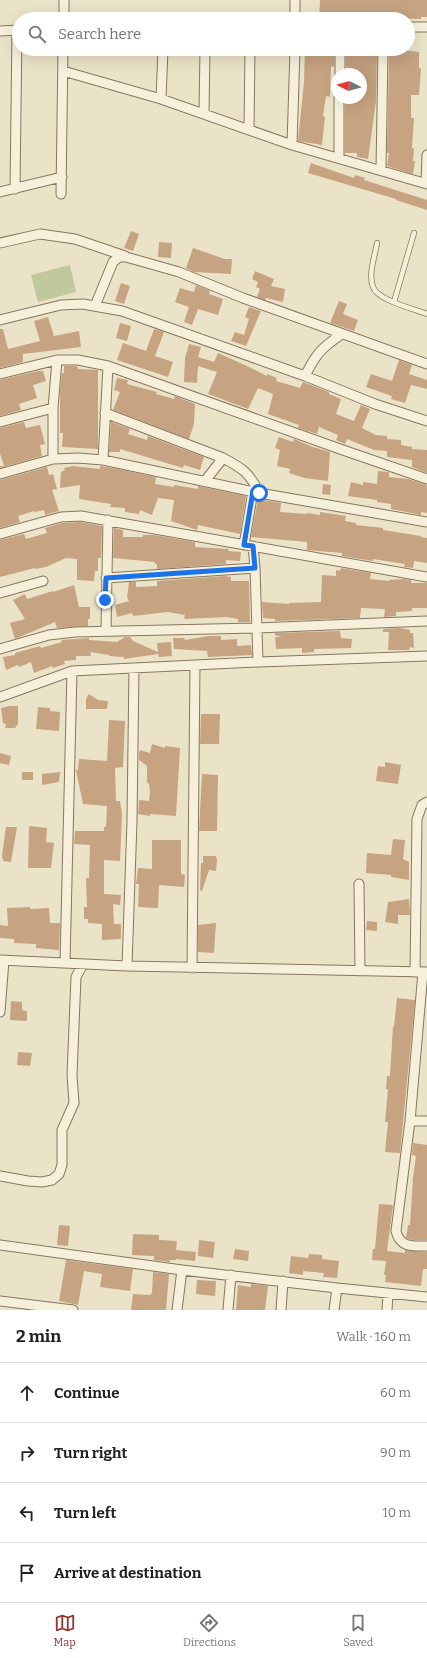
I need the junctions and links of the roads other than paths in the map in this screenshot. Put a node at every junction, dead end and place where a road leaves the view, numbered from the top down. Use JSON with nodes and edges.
{"nodes":[{"id":1,"x":64,"y":0,"type":"edge"},
{"id":2,"x":295,"y":0,"type":"edge"},
{"id":3,"x":64,"y":12,"type":"edge"},
{"id":4,"x":295,"y":12,"type":"edge"},
{"id":5,"x":415,"y":27,"type":"edge"},
{"id":6,"x":427,"y":27,"type":"edge"},
{"id":7,"x":12,"y":30,"type":"edge"},
{"id":8,"x":0,"y":31,"type":"edge"},
{"id":9,"x":18,"y":56,"type":"edge"},
{"id":10,"x":63,"y":56,"type":"edge"},
{"id":11,"x":163,"y":56,"type":"edge"},
{"id":12,"x":205,"y":56,"type":"edge"},
{"id":13,"x":250,"y":56,"type":"edge"},
{"id":14,"x":295,"y":56,"type":"edge"},
{"id":15,"x":340,"y":56,"type":"edge"},
{"id":16,"x":383,"y":56,"type":"edge"},
{"id":17,"x":340,"y":68,"type":"edge"},
{"id":18,"x":63,"y":71,"type":"junction"},
{"id":19,"x":161,"y":99,"type":"junction"},
{"id":20,"x":339,"y":104,"type":"edge"},
{"id":21,"x":204,"y":113,"type":"junction"},
{"id":22,"x":249,"y":130,"type":"junction"},
{"id":23,"x":292,"y":144,"type":"junction"},
{"id":24,"x":427,"y":155,"type":"edge"},
{"id":25,"x":339,"y":158,"type":"junction"},
{"id":26,"x":381,"y":170,"type":"junction"},
{"id":27,"x":62,"y":177,"type":"junction"},
{"id":28,"x":426,"y":183,"type":"edge"},
{"id":29,"x":15,"y":189,"type":"junction"},
{"id":30,"x":0,"y":192,"type":"edge"},
{"id":31,"x":61,"y":194,"type":"dead end"},
{"id":32,"x":414,"y":233,"type":"dead end"},
{"id":33,"x":0,"y":243,"type":"edge"},
{"id":34,"x":377,"y":244,"type":"dead end"},
{"id":35,"x":126,"y":257,"type":"junction"},
{"id":36,"x":394,"y":302,"type":"junction"},
{"id":37,"x":95,"y":306,"type":"junction"},
{"id":38,"x":427,"y":314,"type":"edge"},
{"id":39,"x":0,"y":320,"type":"edge"},
{"id":40,"x":342,"y":334,"type":"junction"},
{"id":41,"x":57,"y":360,"type":"junction"},
{"id":42,"x":427,"y":364,"type":"edge"},
{"id":43,"x":108,"y":366,"type":"junction"},
{"id":44,"x":0,"y":374,"type":"edge"},
{"id":45,"x":305,"y":376,"type":"junction"},
{"id":46,"x":53,"y":408,"type":"junction"},
{"id":47,"x":105,"y":413,"type":"junction"},
{"id":48,"x":427,"y":421,"type":"edge"},
{"id":49,"x":0,"y":422,"type":"edge"},
{"id":50,"x":223,"y":458,"type":"junction"},
{"id":51,"x":53,"y":459,"type":"junction"},
{"id":52,"x":103,"y":460,"type":"junction"},
{"id":53,"x":0,"y":474,"type":"edge"},
{"id":54,"x":427,"y":478,"type":"edge"},
{"id":55,"x":205,"y":481,"type":"junction"},
{"id":56,"x":256,"y":492,"type":"junction"},
{"id":57,"x":108,"y":520,"type":"junction"},
{"id":58,"x":427,"y":522,"type":"edge"},
{"id":59,"x":0,"y":534,"type":"edge"},
{"id":60,"x":248,"y":546,"type":"junction"},
{"id":61,"x":255,"y":568,"type":"junction"},
{"id":62,"x":427,"y":577,"type":"edge"},
{"id":63,"x":106,"y":578,"type":"junction"},
{"id":64,"x":43,"y":581,"type":"dead end"},
{"id":65,"x":0,"y":593,"type":"edge"},
{"id":66,"x":427,"y":621,"type":"edge"},
{"id":67,"x":257,"y":628,"type":"junction"},
{"id":68,"x":106,"y":630,"type":"junction"},
{"id":69,"x":0,"y":649,"type":"edge"},
{"id":70,"x":427,"y":656,"type":"edge"},
{"id":71,"x":258,"y":662,"type":"junction"},
{"id":72,"x":195,"y":665,"type":"junction"},
{"id":73,"x":134,"y":668,"type":"junction"},
{"id":74,"x":72,"y":671,"type":"junction"},
{"id":75,"x":0,"y":697,"type":"edge"},
{"id":76,"x":427,"y":802,"type":"edge"},
{"id":77,"x":359,"y":884,"type":"dead end"},
{"id":78,"x":2,"y":960,"type":"edge"},
{"id":79,"x":65,"y":963,"type":"junction"},
{"id":80,"x":83,"y":964,"type":"junction"},
{"id":81,"x":127,"y":966,"type":"junction"},
{"id":82,"x":192,"y":968,"type":"junction"},
{"id":83,"x":360,"y":971,"type":"junction"},
{"id":84,"x":422,"y":972,"type":"edge"},
{"id":85,"x":0,"y":1012,"type":"edge"},
{"id":86,"x":410,"y":1121,"type":"junction"},
{"id":87,"x":427,"y":1122,"type":"edge"},
{"id":88,"x":0,"y":1176,"type":"edge"},
{"id":89,"x":0,"y":1245,"type":"edge"},
{"id":90,"x":427,"y":1246,"type":"edge"},
{"id":91,"x":182,"y":1270,"type":"junction"},
{"id":92,"x":231,"y":1275,"type":"junction"},
{"id":93,"x":283,"y":1281,"type":"junction"},
{"id":94,"x":336,"y":1288,"type":"junction"},
{"id":95,"x":388,"y":1294,"type":"junction"},
{"id":96,"x":427,"y":1297,"type":"edge"},
{"id":97,"x":0,"y":1301,"type":"edge"},
{"id":98,"x":73,"y":1310,"type":"edge"},
{"id":99,"x":177,"y":1310,"type":"edge"},
{"id":100,"x":228,"y":1310,"type":"edge"},
{"id":101,"x":281,"y":1310,"type":"edge"},
{"id":102,"x":334,"y":1310,"type":"edge"},
{"id":103,"x":386,"y":1310,"type":"edge"}],
"edges":[{"from":1,"to":3,"type":"street"},
{"from":2,"to":4,"type":"street"},
{"from":5,"to":6,"type":"street"},
{"from":7,"to":8,"type":"street"},
{"from":9,"to":29,"type":"street"},
{"from":10,"to":18,"type":"street"},
{"from":11,"to":19,"type":"street"},
{"from":12,"to":21,"type":"street"},
{"from":13,"to":22,"type":"street"},
{"from":14,"to":23,"type":"street"},
{"from":15,"to":17,"type":"street"},
{"from":16,"to":26,"type":"street"},
{"from":18,"to":19,"type":"street"},
{"from":18,"to":27,"type":"street"},
{"from":19,"to":21,"type":"street"},
{"from":20,"to":25,"type":"street"},
{"from":21,"to":22,"type":"street"},
{"from":22,"to":23,"type":"street"},
{"from":23,"to":25,"type":"street"},
{"from":24,"to":28,"type":"street"},
{"from":25,"to":26,"type":"street"},
{"from":26,"to":28,"type":"street"},
{"from":27,"to":29,"type":"street"},
{"from":27,"to":31,"type":"street"},
{"from":29,"to":30,"type":"street"},
{"from":32,"to":36,"type":"lane"},
{"from":33,"to":35,"type":"street"},
{"from":34,"to":36,"type":"lane"},
{"from":35,"to":37,"type":"street"},
{"from":35,"to":40,"type":"street"},
{"from":36,"to":38,"type":"lane"},
{"from":37,"to":39,"type":"street"},
{"from":37,"to":45,"type":"street"},
{"from":40,"to":42,"type":"street"},
{"from":40,"to":45,"type":"street"},
{"from":41,"to":43,"type":"street"},
{"from":41,"to":44,"type":"street"},
{"from":41,"to":46,"type":"street"},
{"from":43,"to":47,"type":"street"},
{"from":43,"to":54,"type":"street"},
{"from":45,"to":48,"type":"street"},
{"from":46,"to":49,"type":"street"},
{"from":46,"to":51,"type":"street"},
{"from":47,"to":50,"type":"street"},
{"from":47,"to":52,"type":"street"},
{"from":50,"to":55,"type":"street"},
{"from":50,"to":56,"type":"street"},
{"from":51,"to":52,"type":"street"},
{"from":51,"to":53,"type":"street"},
{"from":52,"to":55,"type":"street"},
{"from":55,"to":56,"type":"street"},
{"from":56,"to":58,"type":"street"},
{"from":56,"to":60,"type":"street"},
{"from":57,"to":59,"type":"street"},
{"from":57,"to":60,"type":"street"},
{"from":57,"to":63,"type":"street"},
{"from":60,"to":61,"type":"street"},
{"from":60,"to":62,"type":"street"},
{"from":61,"to":63,"type":"street"},
{"from":61,"to":67,"type":"street"},
{"from":63,"to":68,"type":"street"},
{"from":64,"to":65,"type":"street"},
{"from":66,"to":67,"type":"street"},
{"from":67,"to":68,"type":"street"},
{"from":67,"to":71,"type":"street"},
{"from":68,"to":69,"type":"street"},
{"from":70,"to":71,"type":"street"},
{"from":71,"to":72,"type":"street"},
{"from":72,"to":73,"type":"street"},
{"from":72,"to":82,"type":"street"},
{"from":73,"to":74,"type":"street"},
{"from":73,"to":81,"type":"street"},
{"from":74,"to":75,"type":"street"},
{"from":74,"to":79,"type":"street"},
{"from":76,"to":84,"type":"street"},
{"from":77,"to":83,"type":"street"},
{"from":78,"to":79,"type":"street"},
{"from":78,"to":85,"type":"street"},
{"from":79,"to":80,"type":"street"},
{"from":80,"to":81,"type":"street"},
{"from":80,"to":88,"type":"street"},
{"from":81,"to":82,"type":"street"},
{"from":82,"to":83,"type":"street"},
{"from":83,"to":84,"type":"street"},
{"from":84,"to":86,"type":"street"},
{"from":86,"to":87,"type":"street"},
{"from":86,"to":90,"type":"street"},
{"from":89,"to":91,"type":"street"},
{"from":91,"to":92,"type":"street"},
{"from":91,"to":99,"type":"street"},
{"from":92,"to":93,"type":"street"},
{"from":92,"to":100,"type":"street"},
{"from":93,"to":94,"type":"street"},
{"from":93,"to":101,"type":"street"},
{"from":94,"to":95,"type":"street"},
{"from":94,"to":102,"type":"street"},
{"from":95,"to":96,"type":"street"},
{"from":95,"to":103,"type":"street"},
{"from":97,"to":98,"type":"street"}]}
